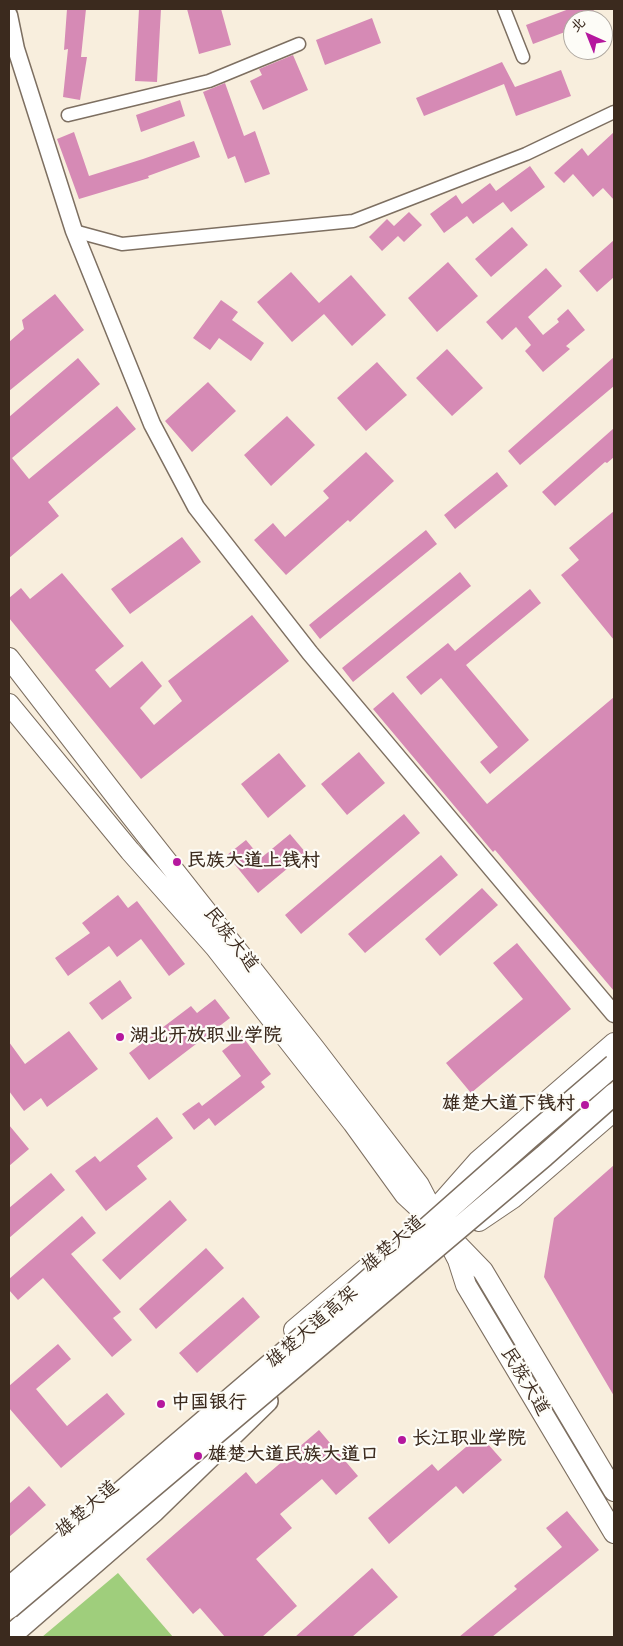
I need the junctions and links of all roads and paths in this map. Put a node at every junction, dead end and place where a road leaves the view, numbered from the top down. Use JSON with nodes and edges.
{"nodes":[{"id":1,"x":504,"y":9,"type":"edge"},
{"id":2,"x":9,"y":15,"type":"edge"},
{"id":3,"x":299,"y":44,"type":"dead end"},
{"id":4,"x":523,"y":57,"type":"dead end"},
{"id":5,"x":614,"y":112,"type":"edge"},
{"id":6,"x":68,"y":115,"type":"dead end"},
{"id":7,"x":74,"y":232,"type":"junction"},
{"id":8,"x":9,"y":658,"type":"edge"},
{"id":9,"x":9,"y":704,"type":"edge"},
{"id":10,"x":614,"y":1014,"type":"edge"},
{"id":11,"x":614,"y":1043,"type":"edge"},
{"id":12,"x":614,"y":1065,"type":"edge"},
{"id":13,"x":614,"y":1094,"type":"edge"},
{"id":14,"x":614,"y":1111,"type":"edge"},
{"id":15,"x":440,"y":1228,"type":"junction"},
{"id":16,"x":270,"y":1398,"type":"junction"},
{"id":17,"x":614,"y":1491,"type":"edge"},
{"id":18,"x":614,"y":1533,"type":"edge"},
{"id":19,"x":9,"y":1578,"type":"edge"},
{"id":20,"x":9,"y":1588,"type":"edge"},
{"id":21,"x":9,"y":1608,"type":"edge"},
{"id":22,"x":9,"y":1620,"type":"edge"},
{"id":23,"x":9,"y":1637,"type":"edge"}],
"edges":[{"from":1,"to":4,"type":"street"},
{"from":2,"to":7,"type":"street"},
{"from":3,"to":6,"type":"street"},
{"from":5,"to":7,"type":"street"},
{"from":7,"to":10,"type":"street"},
{"from":8,"to":15,"type":"main road","name":"民族大道"},
{"from":9,"to":15,"type":"main road","name":"民族大道"},
{"from":11,"to":15,"type":"main road","name":"雄楚大道"},
{"from":12,"to":20,"type":"highway","name":"雄楚大道高架","bridge":true},
{"from":13,"to":21,"type":"highway","name":"雄楚大道高架","bridge":true},
{"from":14,"to":15,"type":"main road","name":"雄楚大道"},
{"from":15,"to":16,"type":"main road","name":"雄楚大道"},
{"from":15,"to":17,"type":"main road","name":"民族大道"},
{"from":15,"to":18,"type":"main road","name":"民族大道"},
{"from":15,"to":19,"type":"main road","name":"雄楚大道"},
{"from":16,"to":22,"type":"main road","name":"雄楚大道"},
{"from":16,"to":23,"type":"highway"}]}
